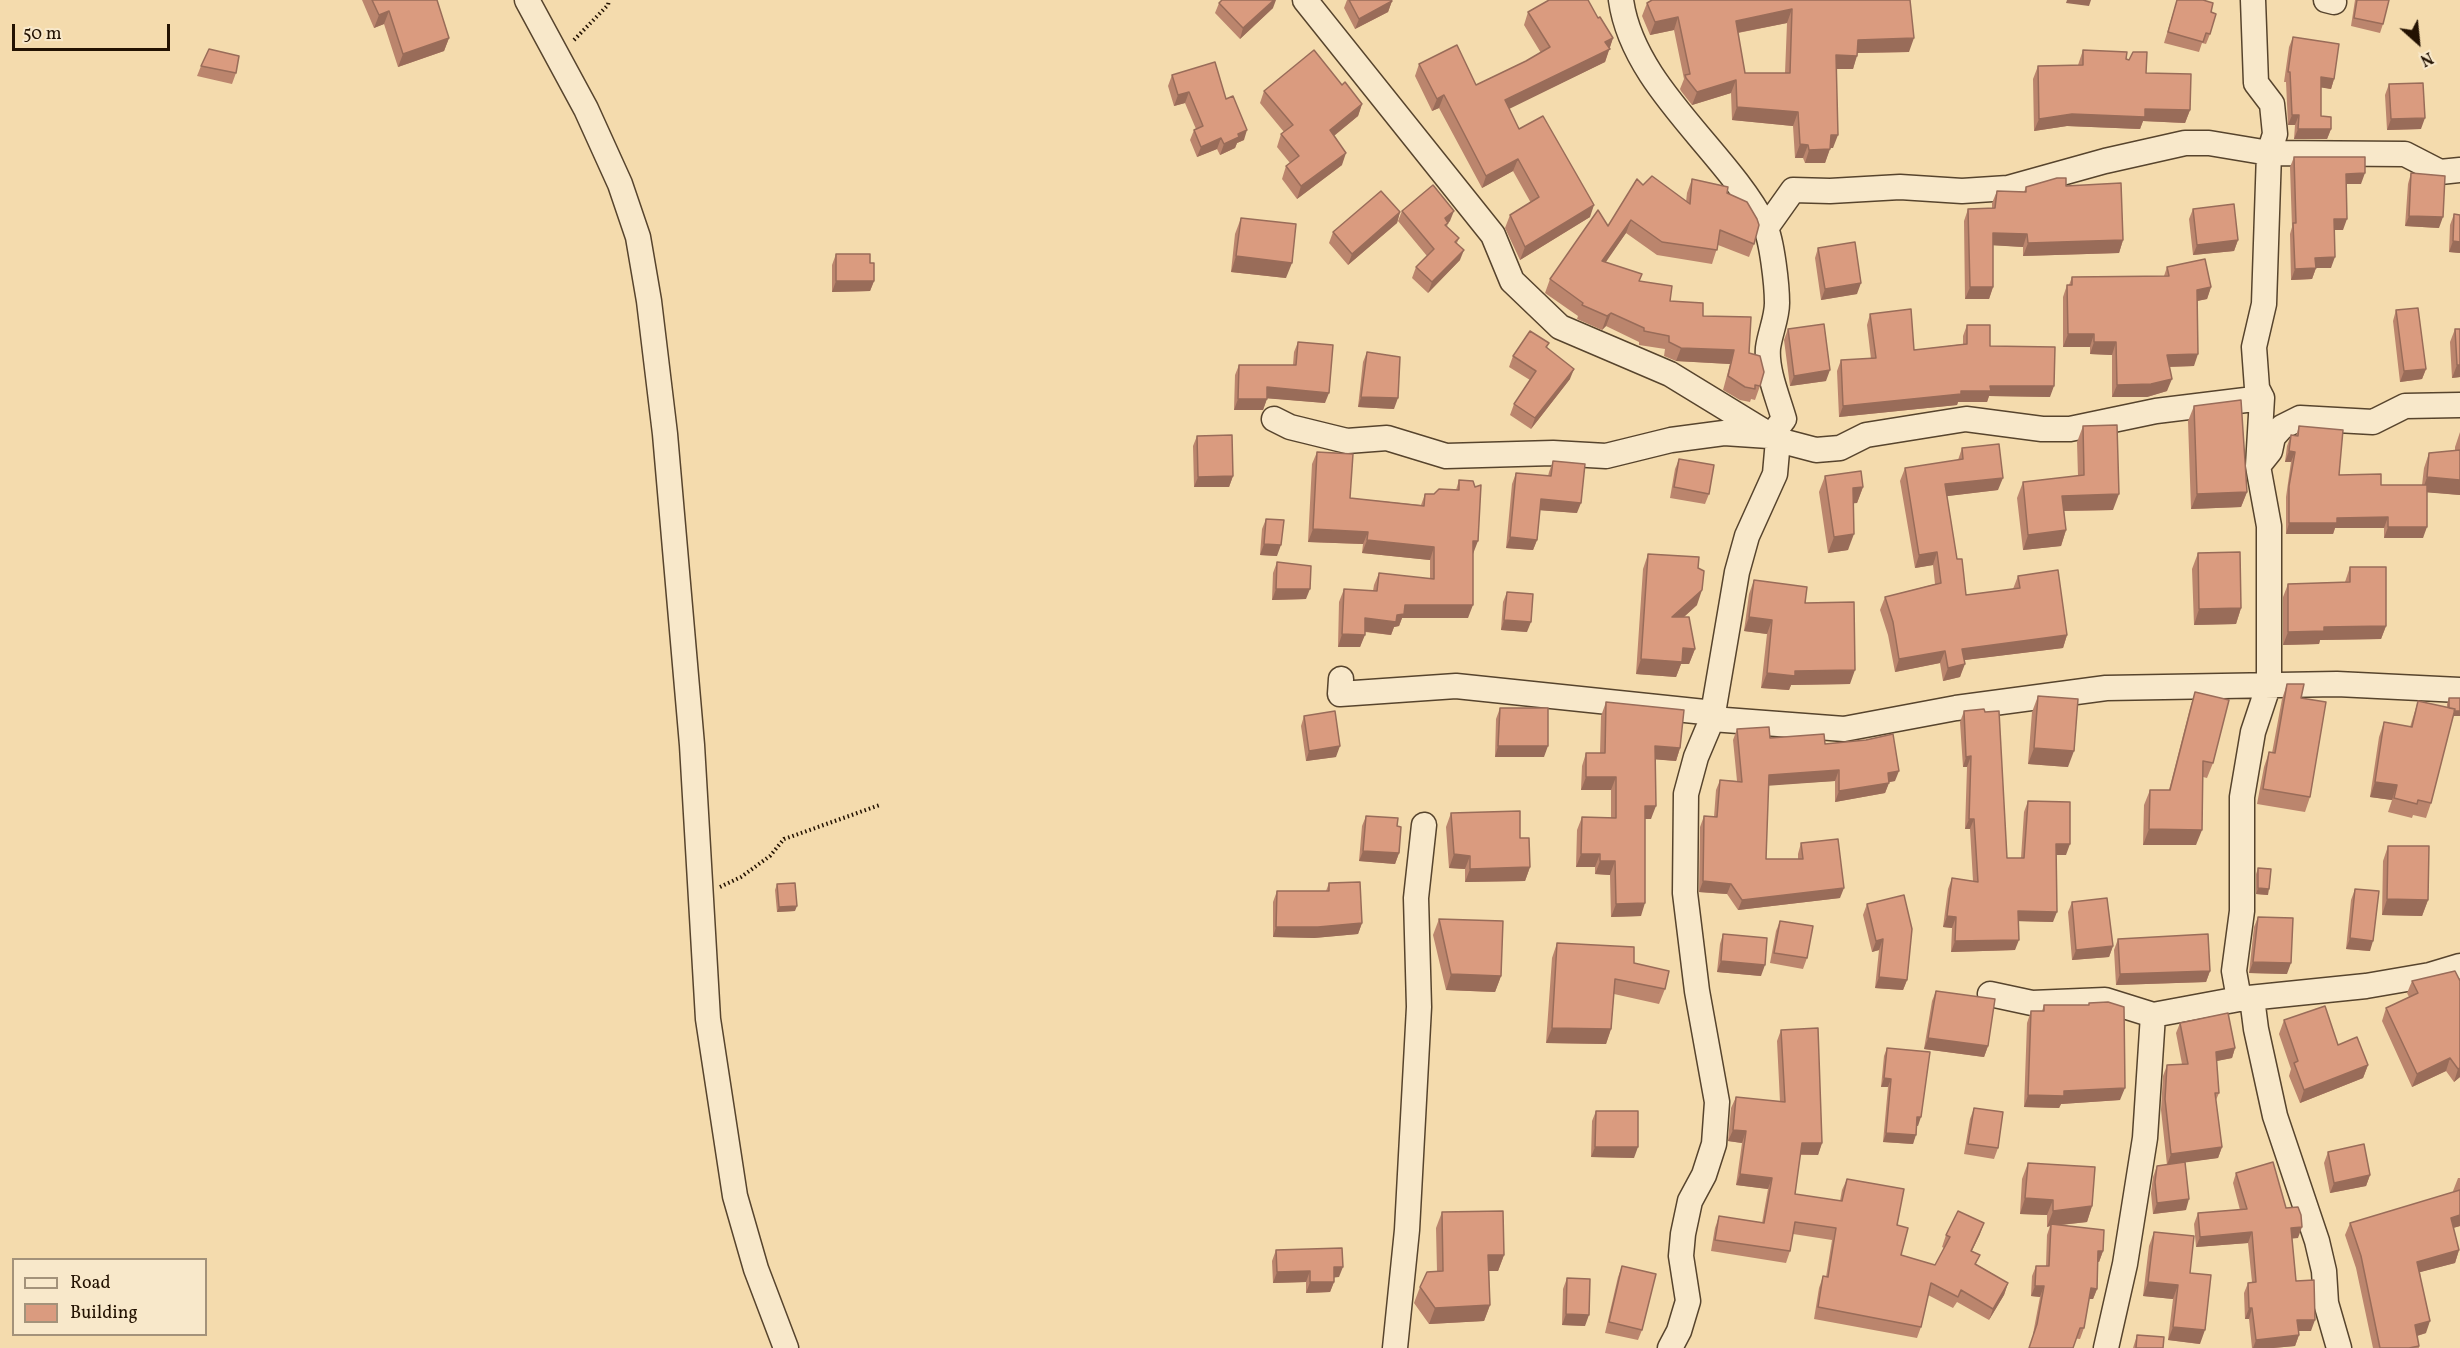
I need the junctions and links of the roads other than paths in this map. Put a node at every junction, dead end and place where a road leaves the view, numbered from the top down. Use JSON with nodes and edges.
{"nodes":[{"id":1,"x":527,"y":0,"type":"edge"},
{"id":2,"x":1305,"y":0,"type":"edge"},
{"id":3,"x":1621,"y":0,"type":"edge"},
{"id":4,"x":2253,"y":0,"type":"edge"},
{"id":5,"x":2269,"y":153,"type":"junction"},
{"id":6,"x":2460,"y":170,"type":"edge"},
{"id":7,"x":1766,"y":228,"type":"junction"},
{"id":8,"x":2262,"y":398,"type":"junction"},
{"id":9,"x":2460,"y":405,"type":"edge"},
{"id":10,"x":1274,"y":419,"type":"dead end"},
{"id":11,"x":1775,"y":438,"type":"junction"},
{"id":12,"x":2258,"y":466,"type":"junction"},
{"id":13,"x":1341,"y":679,"type":"dead end"},
{"id":14,"x":2269,"y":684,"type":"junction"},
{"id":15,"x":2460,"y":690,"type":"edge"},
{"id":16,"x":1713,"y":716,"type":"junction"},
{"id":17,"x":1424,"y":825,"type":"dead end"},
{"id":18,"x":2460,"y":966,"type":"edge"},
{"id":19,"x":1990,"y":994,"type":"dead end"},
{"id":20,"x":2246,"y":999,"type":"junction"},
{"id":21,"x":2153,"y":1015,"type":"junction"},
{"id":22,"x":786,"y":1348,"type":"edge"},
{"id":23,"x":1395,"y":1348,"type":"edge"},
{"id":24,"x":1670,"y":1348,"type":"edge"},
{"id":25,"x":2106,"y":1348,"type":"edge"},
{"id":26,"x":2339,"y":1348,"type":"edge"}],
"edges":[{"from":1,"to":22,"type":"street"},
{"from":2,"to":11,"type":"street"},
{"from":3,"to":7,"type":"street"},
{"from":4,"to":5,"type":"street"},
{"from":5,"to":6,"type":"street"},
{"from":5,"to":7,"type":"street"},
{"from":5,"to":8,"type":"street"},
{"from":7,"to":11,"type":"street"},
{"from":8,"to":11,"type":"street"},
{"from":8,"to":12,"type":"street"},
{"from":9,"to":12,"type":"street"},
{"from":10,"to":11,"type":"street"},
{"from":11,"to":16,"type":"street"},
{"from":12,"to":14,"type":"street"},
{"from":13,"to":16,"type":"street"},
{"from":14,"to":15,"type":"street"},
{"from":14,"to":16,"type":"street"},
{"from":14,"to":20,"type":"street"},
{"from":16,"to":24,"type":"street"},
{"from":17,"to":23,"type":"street"},
{"from":18,"to":20,"type":"street"},
{"from":19,"to":21,"type":"street"},
{"from":20,"to":21,"type":"street"},
{"from":20,"to":26,"type":"street"},
{"from":21,"to":25,"type":"street"}]}
